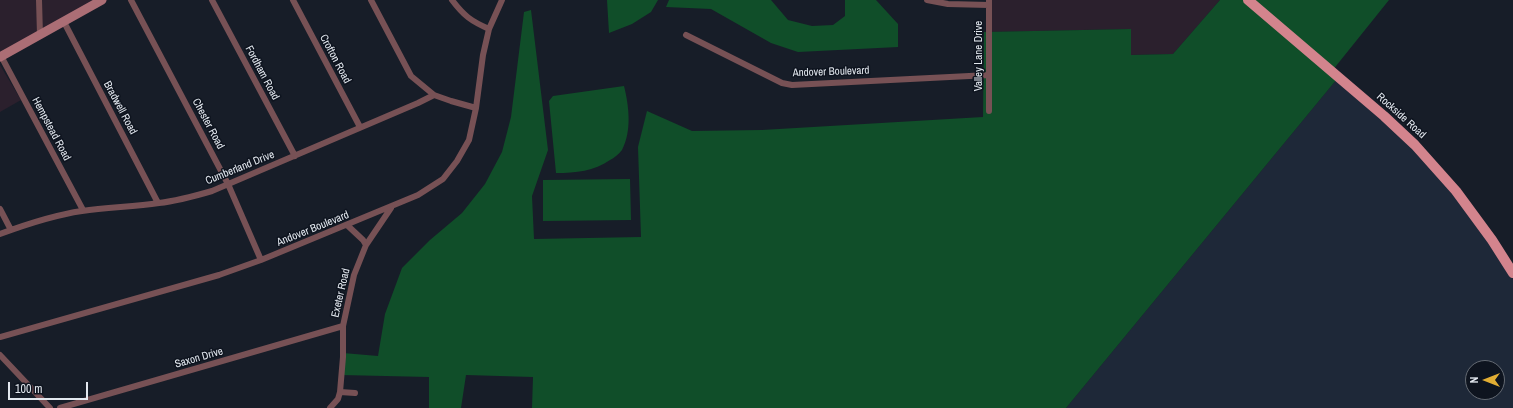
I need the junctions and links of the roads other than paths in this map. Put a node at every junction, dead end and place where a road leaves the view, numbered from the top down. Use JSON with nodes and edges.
{"nodes":[{"id":1,"x":39,"y":0,"type":"edge"},
{"id":2,"x":102,"y":0,"type":"edge"},
{"id":3,"x":131,"y":0,"type":"edge"},
{"id":4,"x":212,"y":0,"type":"edge"},
{"id":5,"x":293,"y":0,"type":"edge"},
{"id":6,"x":371,"y":0,"type":"edge"},
{"id":7,"x":452,"y":0,"type":"edge"},
{"id":8,"x":502,"y":0,"type":"edge"},
{"id":9,"x":927,"y":0,"type":"edge"},
{"id":10,"x":1248,"y":0,"type":"edge"},
{"id":11,"x":989,"y":3,"type":"edge"},
{"id":12,"x":64,"y":22,"type":"junction"},
{"id":13,"x":490,"y":29,"type":"junction"},
{"id":14,"x":686,"y":34,"type":"dead end"},
{"id":15,"x":40,"y":35,"type":"junction"},
{"id":16,"x":0,"y":57,"type":"edge"},
{"id":17,"x":989,"y":75,"type":"junction"},
{"id":18,"x":434,"y":94,"type":"junction"},
{"id":19,"x":476,"y":108,"type":"junction"},
{"id":20,"x":989,"y":112,"type":"dead end"},
{"id":21,"x":360,"y":128,"type":"junction"},
{"id":22,"x":295,"y":156,"type":"junction"},
{"id":23,"x":228,"y":184,"type":"junction"},
{"id":24,"x":158,"y":203,"type":"junction"},
{"id":25,"x":391,"y":208,"type":"junction"},
{"id":26,"x":0,"y":209,"type":"edge"},
{"id":27,"x":83,"y":210,"type":"junction"},
{"id":28,"x":347,"y":225,"type":"junction"},
{"id":29,"x":11,"y":230,"type":"junction"},
{"id":30,"x":0,"y":234,"type":"edge"},
{"id":31,"x":366,"y":245,"type":"junction"},
{"id":32,"x":262,"y":260,"type":"junction"},
{"id":33,"x":1513,"y":273,"type":"edge"},
{"id":34,"x":343,"y":326,"type":"junction"},
{"id":35,"x":0,"y":336,"type":"edge"},
{"id":36,"x":0,"y":356,"type":"edge"},
{"id":37,"x":340,"y":392,"type":"junction"},
{"id":38,"x":355,"y":393,"type":"dead end"},
{"id":39,"x":50,"y":408,"type":"edge"},
{"id":40,"x":60,"y":408,"type":"edge"},
{"id":41,"x":330,"y":408,"type":"edge"}],
"edges":[{"from":1,"to":15,"type":"street"},
{"from":2,"to":12,"type":"main road"},
{"from":3,"to":23,"type":"street","name":"Chester Road"},
{"from":4,"to":22,"type":"street","name":"Fordham Road"},
{"from":5,"to":21,"type":"street","name":"Crofton Road"},
{"from":6,"to":18,"type":"street"},
{"from":7,"to":13,"type":"street"},
{"from":8,"to":13,"type":"street","name":"Andover Boulevard"},
{"from":9,"to":11,"type":"street"},
{"from":10,"to":33,"type":"main road","name":"Rockside Road"},
{"from":11,"to":17,"type":"street","name":"Valley Lane Drive"},
{"from":12,"to":15,"type":"main road"},
{"from":12,"to":24,"type":"street","name":"Bradwell Road"},
{"from":13,"to":19,"type":"street","name":"Andover Boulevard"},
{"from":14,"to":17,"type":"street","name":"Andover Boulevard"},
{"from":15,"to":16,"type":"main road"},
{"from":16,"to":27,"type":"street","name":"Hempstead Road"},
{"from":17,"to":20,"type":"street","name":"Valley Lane Drive"},
{"from":18,"to":19,"type":"street"},
{"from":18,"to":21,"type":"street","name":"Cumberland Drive"},
{"from":19,"to":25,"type":"street","name":"Andover Boulevard"},
{"from":21,"to":22,"type":"street","name":"Cumberland Drive"},
{"from":22,"to":23,"type":"street","name":"Cumberland Drive"},
{"from":23,"to":24,"type":"street","name":"Cumberland Drive"},
{"from":23,"to":32,"type":"street","name":"Chester Road"},
{"from":24,"to":27,"type":"street","name":"Cumberland Drive"},
{"from":25,"to":28,"type":"street","name":"Andover Boulevard"},
{"from":25,"to":31,"type":"street","name":"Exeter Road"},
{"from":26,"to":29,"type":"street"},
{"from":27,"to":29,"type":"street","name":"Cumberland Drive"},
{"from":28,"to":31,"type":"street"},
{"from":28,"to":32,"type":"street","name":"Andover Boulevard"},
{"from":29,"to":30,"type":"street","name":"Cumberland Drive"},
{"from":31,"to":34,"type":"street","name":"Exeter Road"},
{"from":32,"to":35,"type":"street","name":"Andover Boulevard"},
{"from":34,"to":37,"type":"street","name":"Exeter Road"},
{"from":34,"to":40,"type":"street","name":"Saxon Drive"},
{"from":36,"to":39,"type":"street"},
{"from":37,"to":38,"type":"street"},
{"from":37,"to":41,"type":"street"}]}
